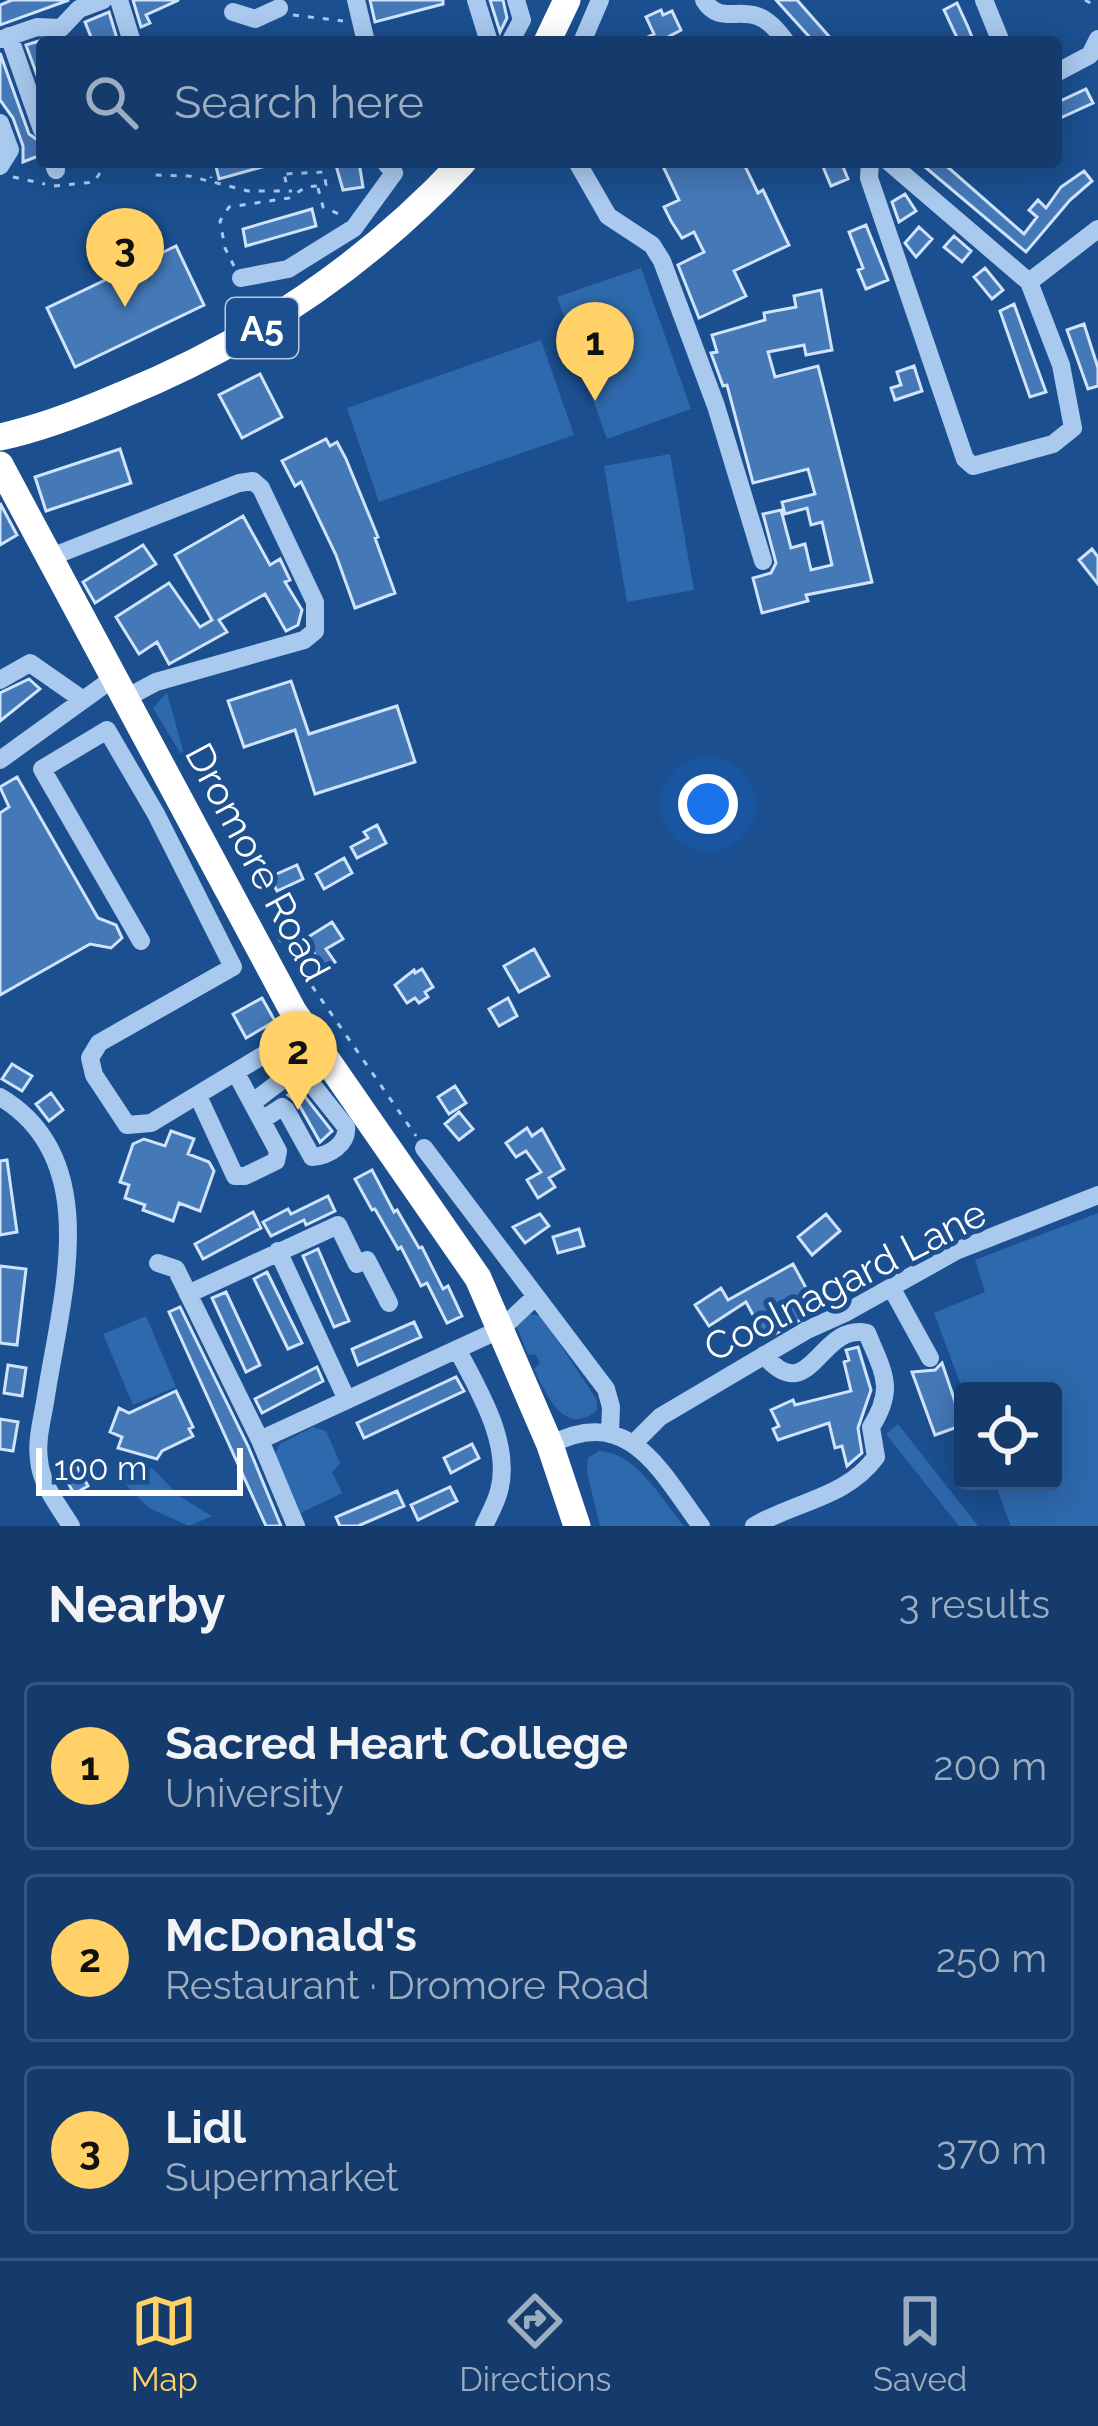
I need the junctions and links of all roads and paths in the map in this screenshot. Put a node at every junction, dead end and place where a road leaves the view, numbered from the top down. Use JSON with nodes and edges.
{"nodes":[{"id":1,"x":103,"y":0,"type":"edge"},
{"id":2,"x":119,"y":0,"type":"edge"},
{"id":3,"x":476,"y":0,"type":"edge"},
{"id":4,"x":516,"y":0,"type":"edge"},
{"id":5,"x":567,"y":0,"type":"edge"},
{"id":6,"x":600,"y":0,"type":"edge"},
{"id":7,"x":704,"y":0,"type":"edge"},
{"id":8,"x":984,"y":0,"type":"edge"},
{"id":9,"x":1085,"y":0,"type":"edge"},
{"id":10,"x":357,"y":4,"type":"edge"},
{"id":11,"x":1098,"y":8,"type":"edge"},
{"id":12,"x":232,"y":12,"type":"dead end"},
{"id":13,"x":266,"y":13,"type":"junction"},
{"id":14,"x":61,"y":28,"type":"junction"},
{"id":15,"x":70,"y":36,"type":"edge"},
{"id":16,"x":130,"y":36,"type":"edge"},
{"id":17,"x":261,"y":36,"type":"edge"},
{"id":18,"x":365,"y":36,"type":"edge"},
{"id":19,"x":488,"y":36,"type":"edge"},
{"id":20,"x":513,"y":36,"type":"edge"},
{"id":21,"x":550,"y":36,"type":"edge"},
{"id":22,"x":585,"y":36,"type":"edge"},
{"id":23,"x":782,"y":36,"type":"edge"},
{"id":24,"x":999,"y":36,"type":"edge"},
{"id":25,"x":5,"y":38,"type":"edge"},
{"id":26,"x":1098,"y":39,"type":"edge"},
{"id":27,"x":1062,"y":70,"type":"edge"},
{"id":28,"x":36,"y":115,"type":"edge"},
{"id":29,"x":0,"y":123,"type":"edge"},
{"id":30,"x":0,"y":166,"type":"edge"},
{"id":31,"x":152,"y":168,"type":"edge"},
{"id":32,"x":209,"y":168,"type":"edge"},
{"id":33,"x":282,"y":168,"type":"edge"},
{"id":34,"x":390,"y":168,"type":"edge"},
{"id":35,"x":457,"y":168,"type":"edge"},
{"id":36,"x":580,"y":168,"type":"edge"},
{"id":37,"x":870,"y":168,"type":"edge"},
{"id":38,"x":896,"y":168,"type":"edge"},
{"id":39,"x":284,"y":174,"type":"junction"},
{"id":40,"x":212,"y":181,"type":"junction"},
{"id":41,"x":318,"y":186,"type":"junction"},
{"id":42,"x":287,"y":188,"type":"junction"},
{"id":43,"x":248,"y":190,"type":"junction"},
{"id":44,"x":295,"y":193,"type":"junction"},
{"id":45,"x":238,"y":206,"type":"junction"},
{"id":46,"x":347,"y":221,"type":"junction"},
{"id":47,"x":1098,"y":229,"type":"edge"},
{"id":48,"x":241,"y":278,"type":"joint"},
{"id":49,"x":1028,"y":282,"type":"junction"},
{"id":50,"x":12,"y":435,"type":"edge"},
{"id":51,"x":2,"y":469,"type":"edge"},
{"id":52,"x":51,"y":557,"type":"junction"},
{"id":53,"x":763,"y":561,"type":"dead end"},
{"id":54,"x":0,"y":680,"type":"edge"},
{"id":55,"x":121,"y":688,"type":"junction"},
{"id":56,"x":83,"y":700,"type":"junction"},
{"id":57,"x":0,"y":760,"type":"edge"},
{"id":58,"x":269,"y":922,"type":"dead end"},
{"id":59,"x":141,"y":941,"type":"dead end"},
{"id":60,"x":304,"y":1030,"type":"junction"},
{"id":61,"x":236,"y":1072,"type":"junction"},
{"id":62,"x":198,"y":1096,"type":"junction"},
{"id":63,"x":0,"y":1097,"type":"edge"},
{"id":64,"x":257,"y":1111,"type":"junction"},
{"id":65,"x":424,"y":1148,"type":"joint"},
{"id":66,"x":1098,"y":1195,"type":"edge"},
{"id":67,"x":278,"y":1251,"type":"junction"},
{"id":68,"x":158,"y":1263,"type":"dead end"},
{"id":69,"x":891,"y":1287,"type":"junction"},
{"id":70,"x":188,"y":1294,"type":"junction"},
{"id":71,"x":535,"y":1297,"type":"junction"},
{"id":72,"x":389,"y":1303,"type":"dead end"},
{"id":73,"x":501,"y":1329,"type":"junction"},
{"id":74,"x":457,"y":1349,"type":"junction"},
{"id":75,"x":764,"y":1355,"type":"junction"},
{"id":76,"x":930,"y":1358,"type":"dead end"},
{"id":77,"x":346,"y":1400,"type":"junction"},
{"id":78,"x":610,"y":1433,"type":"junction"},
{"id":79,"x":260,"y":1440,"type":"junction"},
{"id":80,"x":634,"y":1442,"type":"junction"},
{"id":81,"x":550,"y":1445,"type":"junction"},
{"id":82,"x":71,"y":1526,"type":"edge"},
{"id":83,"x":296,"y":1526,"type":"edge"},
{"id":84,"x":484,"y":1526,"type":"edge"},
{"id":85,"x":577,"y":1526,"type":"edge"},
{"id":86,"x":701,"y":1526,"type":"edge"},
{"id":87,"x":754,"y":1526,"type":"edge"}],
"edges":[{"from":1,"to":14,"type":"street"},
{"from":2,"to":16,"type":"street"},
{"from":3,"to":19,"type":"street"},
{"from":4,"to":20,"type":"street"},
{"from":5,"to":21,"type":"highway"},
{"from":6,"to":22,"type":"street"},
{"from":7,"to":23,"type":"street"},
{"from":8,"to":24,"type":"street"},
{"from":9,"to":11,"type":"path"},
{"from":10,"to":13,"type":"path"},
{"from":10,"to":18,"type":"street"},
{"from":12,"to":13,"type":"street"},
{"from":13,"to":17,"type":"street"},
{"from":14,"to":15,"type":"street"},
{"from":14,"to":25,"type":"street"},
{"from":25,"to":28,"type":"street"},
{"from":26,"to":27,"type":"street"},
{"from":29,"to":30,"type":"street"},
{"from":31,"to":40,"type":"path"},
{"from":32,"to":40,"type":"path"},
{"from":33,"to":39,"type":"path"},
{"from":34,"to":46,"type":"street"},
{"from":35,"to":50,"type":"highway","number":"A5"},
{"from":36,"to":53,"type":"street"},
{"from":37,"to":49,"type":"street"},
{"from":38,"to":49,"type":"street"},
{"from":39,"to":41,"type":"path"},
{"from":39,"to":42,"type":"path"},
{"from":40,"to":43,"type":"path"},
{"from":41,"to":44,"type":"path"},
{"from":41,"to":46,"type":"path"},
{"from":42,"to":43,"type":"path"},
{"from":42,"to":44,"type":"path"},
{"from":43,"to":45,"type":"path"},
{"from":44,"to":45,"type":"path"},
{"from":45,"to":48,"type":"path"},
{"from":46,"to":48,"type":"street"},
{"from":47,"to":49,"type":"street"},
{"from":51,"to":52,"type":"highway","name":"Dromore Road"},
{"from":52,"to":55,"type":"highway","name":"Dromore Road"},
{"from":52,"to":55,"type":"street"},
{"from":54,"to":56,"type":"street"},
{"from":55,"to":56,"type":"street"},
{"from":55,"to":60,"type":"highway","name":"Dromore Road"},
{"from":56,"to":57,"type":"street"},
{"from":58,"to":65,"type":"path"},
{"from":59,"to":62,"type":"street"},
{"from":60,"to":61,"type":"street"},
{"from":60,"to":73,"type":"highway","name":"Dromore Road"},
{"from":61,"to":62,"type":"street"},
{"from":61,"to":64,"type":"street"},
{"from":62,"to":64,"type":"street"},
{"from":63,"to":82,"type":"street"},
{"from":64,"to":64,"type":"street"},
{"from":65,"to":71,"type":"street"},
{"from":66,"to":69,"type":"street","name":"Coolnagard Lane"},
{"from":67,"to":70,"type":"street"},
{"from":67,"to":72,"type":"street"},
{"from":67,"to":77,"type":"street"},
{"from":68,"to":70,"type":"street"},
{"from":69,"to":75,"type":"street","name":"Coolnagard Lane"},
{"from":69,"to":76,"type":"street"},
{"from":70,"to":79,"type":"street"},
{"from":71,"to":73,"type":"street"},
{"from":71,"to":78,"type":"street"},
{"from":73,"to":74,"type":"street"},
{"from":73,"to":81,"type":"highway","name":"Dromore Road"},
{"from":74,"to":77,"type":"street"},
{"from":74,"to":84,"type":"street"},
{"from":75,"to":80,"type":"street","name":"Coolnagard Lane"},
{"from":75,"to":87,"type":"street"},
{"from":77,"to":79,"type":"street"},
{"from":78,"to":80,"type":"street"},
{"from":78,"to":81,"type":"street"},
{"from":79,"to":83,"type":"street"},
{"from":80,"to":86,"type":"street"},
{"from":81,"to":85,"type":"highway","name":"Dromore Road"}]}
